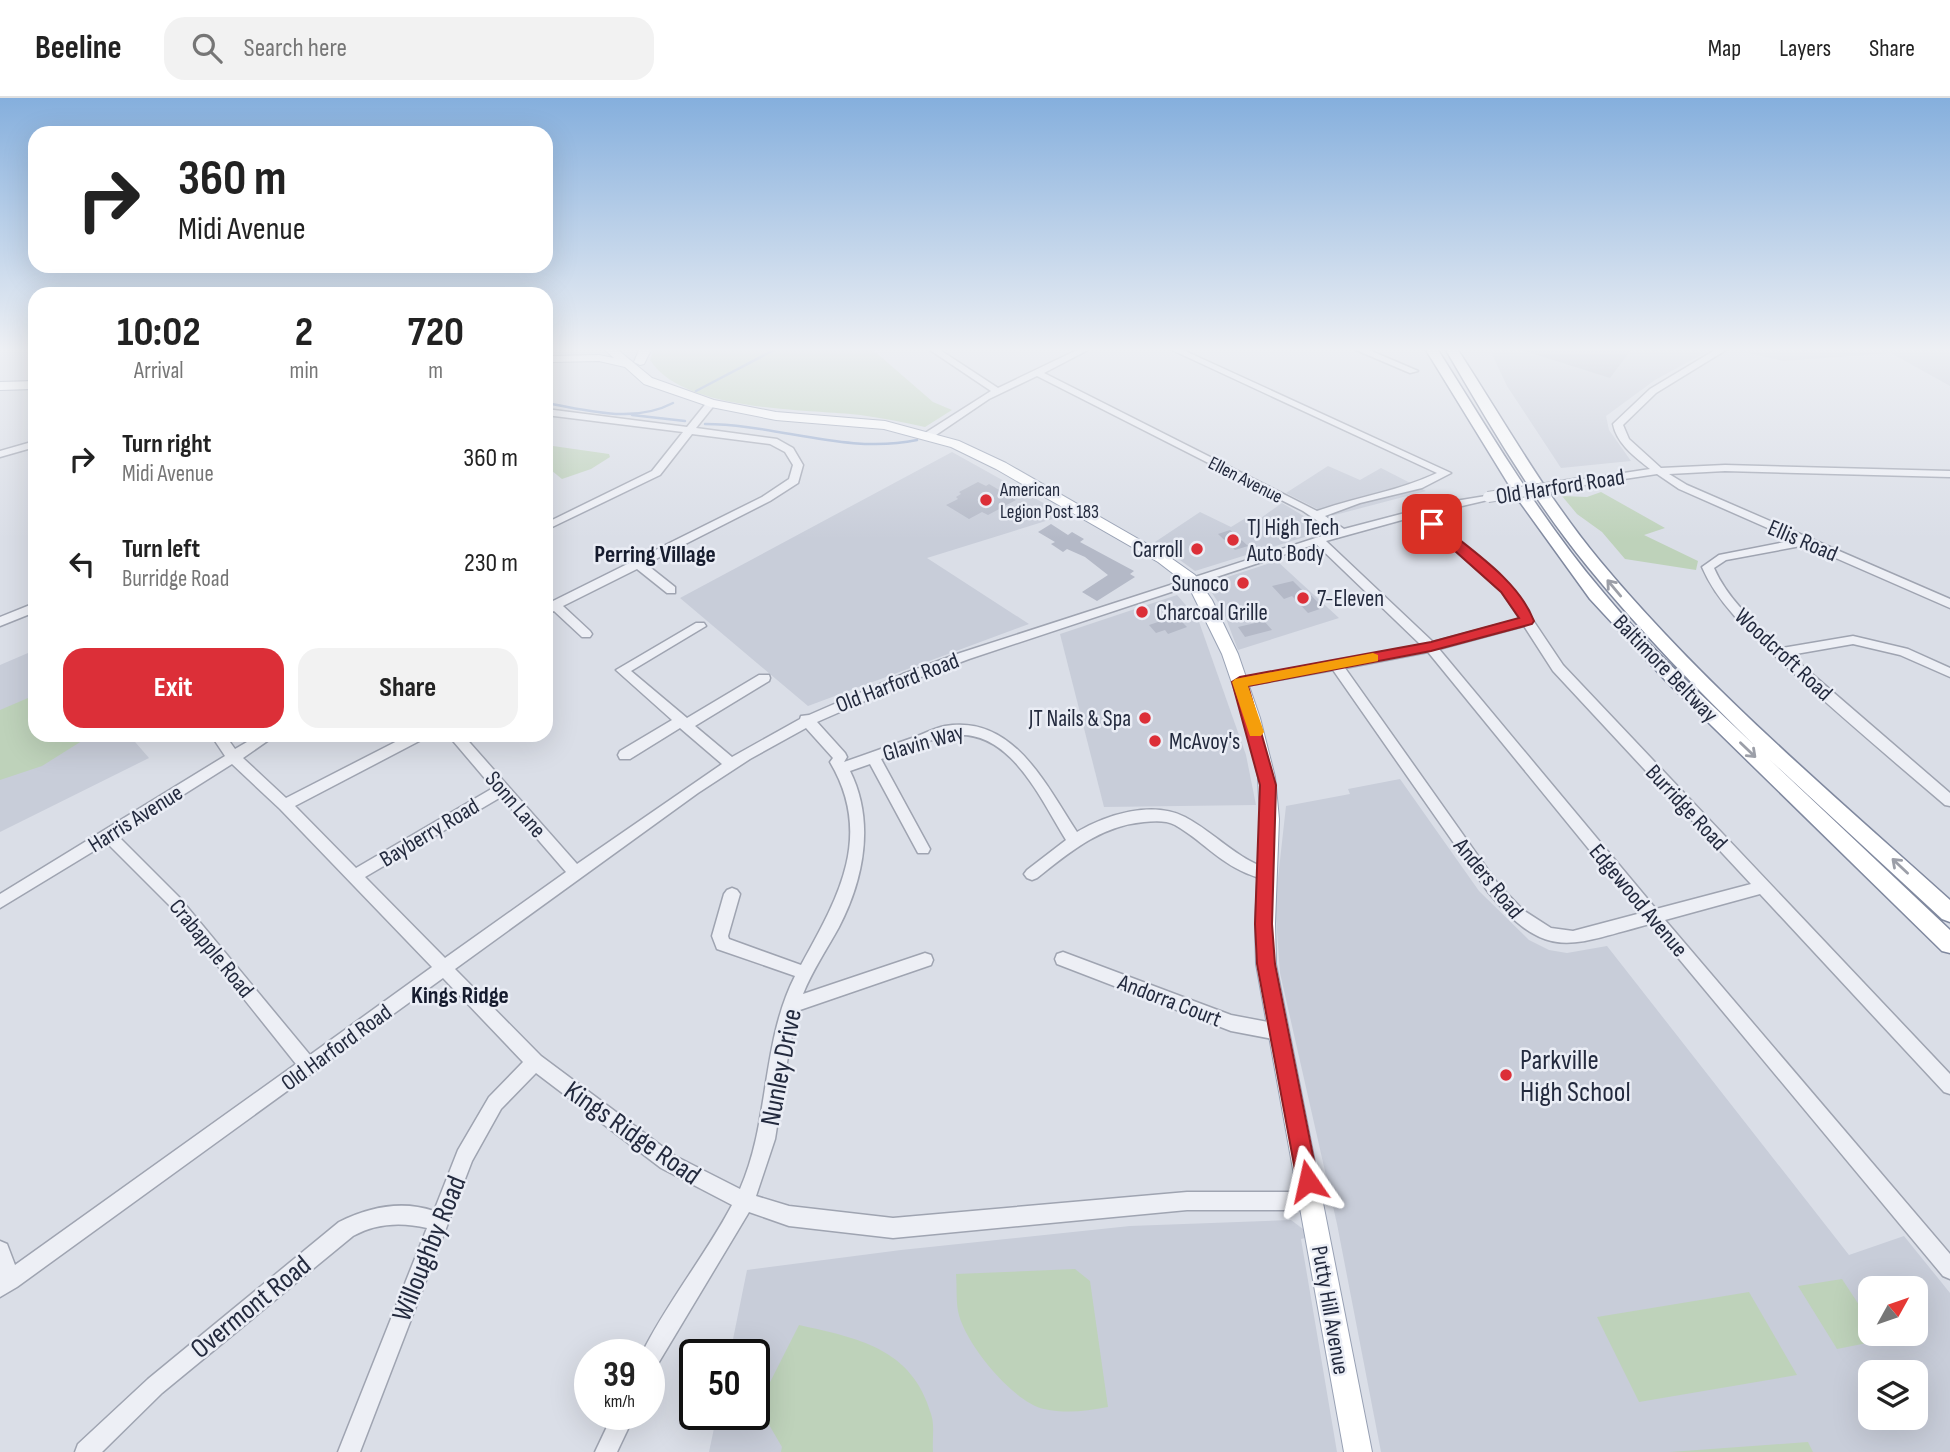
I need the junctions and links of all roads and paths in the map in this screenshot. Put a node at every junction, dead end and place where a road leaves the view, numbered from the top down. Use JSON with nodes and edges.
{"nodes":[{"id":1,"x":554,"y":413,"type":"edge"},
{"id":2,"x":703,"y":413,"type":"edge"},
{"id":3,"x":762,"y":413,"type":"edge"},
{"id":4,"x":959,"y":413,"type":"edge"},
{"id":5,"x":1117,"y":413,"type":"edge"},
{"id":6,"x":1315,"y":413,"type":"edge"},
{"id":7,"x":1471,"y":413,"type":"edge"},
{"id":8,"x":1493,"y":413,"type":"edge"},
{"id":9,"x":1629,"y":413,"type":"edge"},
{"id":10,"x":689,"y":432,"type":"junction"},
{"id":11,"x":929,"y":435,"type":"junction"},
{"id":12,"x":28,"y":446,"type":"edge"},
{"id":13,"x":0,"y":454,"type":"edge"},
{"id":14,"x":1659,"y":471,"type":"junction"},
{"id":15,"x":1950,"y":474,"type":"edge"},
{"id":16,"x":1318,"y":515,"type":"junction"},
{"id":17,"x":553,"y":524,"type":"edge"},
{"id":18,"x":1432,"y":524,"type":"dead end"},
{"id":19,"x":1341,"y":532,"type":"junction"},
{"id":20,"x":1318,"y":540,"type":"junction"},
{"id":21,"x":1806,"y":542,"type":"junction"},
{"id":22,"x":638,"y":564,"type":"junction"},
{"id":23,"x":1192,"y":580,"type":"junction"},
{"id":24,"x":671,"y":590,"type":"dead end"},
{"id":25,"x":1950,"y":604,"type":"edge"},
{"id":26,"x":553,"y":606,"type":"edge"},
{"id":27,"x":28,"y":610,"type":"edge"},
{"id":28,"x":553,"y":610,"type":"edge"},
{"id":29,"x":1527,"y":621,"type":"junction"},
{"id":30,"x":0,"y":622,"type":"edge"},
{"id":31,"x":700,"y":626,"type":"dead end"},
{"id":32,"x":586,"y":634,"type":"dead end"},
{"id":33,"x":1431,"y":647,"type":"junction"},
{"id":34,"x":1779,"y":653,"type":"junction"},
{"id":35,"x":1336,"y":665,"type":"junction"},
{"id":36,"x":1950,"y":673,"type":"edge"},
{"id":37,"x":764,"y":678,"type":"dead end"},
{"id":38,"x":1240,"y":682,"type":"junction"},
{"id":39,"x":801,"y":722,"type":"junction"},
{"id":40,"x":684,"y":723,"type":"junction"},
{"id":41,"x":223,"y":742,"type":"edge"},
{"id":42,"x":258,"y":742,"type":"edge"},
{"id":43,"x":406,"y":742,"type":"edge"},
{"id":44,"x":461,"y":742,"type":"edge"},
{"id":45,"x":625,"y":755,"type":"dead end"},
{"id":46,"x":233,"y":757,"type":"junction"},
{"id":47,"x":873,"y":757,"type":"junction"},
{"id":48,"x":730,"y":763,"type":"junction"},
{"id":49,"x":840,"y":765,"type":"junction"},
{"id":50,"x":502,"y":789,"type":"junction"},
{"id":51,"x":1944,"y":789,"type":"edge"},
{"id":52,"x":1950,"y":801,"type":"edge"},
{"id":53,"x":285,"y":805,"type":"junction"},
{"id":54,"x":108,"y":835,"type":"junction"},
{"id":55,"x":1075,"y":842,"type":"junction"},
{"id":56,"x":923,"y":849,"type":"dead end"},
{"id":57,"x":576,"y":873,"type":"junction"},
{"id":58,"x":1032,"y":874,"type":"dead end"},
{"id":59,"x":1266,"y":874,"type":"junction"},
{"id":60,"x":355,"y":876,"type":"junction"},
{"id":61,"x":1762,"y":887,"type":"junction"},
{"id":62,"x":732,"y":894,"type":"dead end"},
{"id":63,"x":0,"y":902,"type":"edge"},
{"id":64,"x":1950,"y":913,"type":"edge"},
{"id":65,"x":1654,"y":918,"type":"junction"},
{"id":66,"x":1950,"y":944,"type":"edge"},
{"id":67,"x":1063,"y":959,"type":"dead end"},
{"id":68,"x":925,"y":960,"type":"dead end"},
{"id":69,"x":445,"y":969,"type":"junction"},
{"id":70,"x":802,"y":972,"type":"junction"},
{"id":71,"x":790,"y":1006,"type":"junction"},
{"id":72,"x":1279,"y":1032,"type":"junction"},
{"id":73,"x":535,"y":1062,"type":"junction"},
{"id":74,"x":309,"y":1067,"type":"junction"},
{"id":75,"x":1950,"y":1086,"type":"edge"},
{"id":76,"x":744,"y":1201,"type":"junction"},
{"id":77,"x":1312,"y":1201,"type":"junction"},
{"id":78,"x":439,"y":1222,"type":"junction"},
{"id":79,"x":0,"y":1251,"type":"edge"},
{"id":80,"x":1950,"y":1269,"type":"edge"},
{"id":81,"x":5,"y":1284,"type":"edge"},
{"id":82,"x":660,"y":1339,"type":"edge"},
{"id":83,"x":616,"y":1430,"type":"edge"},
{"id":84,"x":86,"y":1452,"type":"edge"},
{"id":85,"x":349,"y":1452,"type":"edge"},
{"id":86,"x":606,"y":1452,"type":"edge"},
{"id":87,"x":1358,"y":1452,"type":"edge"}],
"edges":[{"from":1,"to":10,"type":"street"},
{"from":2,"to":10,"type":"street"},
{"from":3,"to":11,"type":"main road","name":"Putty Hill Avenue"},
{"from":4,"to":11,"type":"street"},
{"from":5,"to":16,"type":"street","name":"Ellen Avenue"},
{"from":6,"to":16,"type":"street"},
{"from":7,"to":66,"type":"highway","name":"Baltimore Beltway","one_way":true},
{"from":64,"to":8,"type":"highway","name":"Baltimore Beltway","one_way":true},
{"from":9,"to":14,"type":"street","name":"Ellis Road"},
{"from":10,"to":17,"type":"street"},
{"from":10,"to":22,"type":"street"},
{"from":11,"to":23,"type":"main road","name":"Putty Hill Avenue"},
{"from":12,"to":13,"type":"street"},
{"from":14,"to":15,"type":"street","name":"Old Harford Road"},
{"from":14,"to":19,"type":"street","name":"Old Harford Road","bridge":true},
{"from":14,"to":21,"type":"street","name":"Ellis Road"},
{"from":16,"to":19,"type":"street","name":"Ellen Avenue"},
{"from":18,"to":29,"type":"street","name":"Burridge Road"},
{"from":19,"to":20,"type":"street","name":"Old Harford Road"},
{"from":20,"to":23,"type":"street","name":"Old Harford Road"},
{"from":20,"to":33,"type":"street","name":"Edgewood Avenue"},
{"from":21,"to":25,"type":"street","name":"Ellis Road"},
{"from":21,"to":34,"type":"street","name":"Woodcroft Road"},
{"from":22,"to":24,"type":"street"},
{"from":22,"to":26,"type":"street"},
{"from":23,"to":38,"type":"main road","name":"Putty Hill Avenue"},
{"from":23,"to":39,"type":"street","name":"Old Harford Road"},
{"from":27,"to":30,"type":"street"},
{"from":28,"to":32,"type":"street"},
{"from":29,"to":33,"type":"street"},
{"from":29,"to":61,"type":"street","name":"Burridge Road"},
{"from":31,"to":40,"type":"street"},
{"from":33,"to":35,"type":"street"},
{"from":33,"to":65,"type":"street","name":"Edgewood Avenue"},
{"from":34,"to":36,"type":"street"},
{"from":34,"to":51,"type":"street","name":"Woodcroft Road"},
{"from":35,"to":38,"type":"street"},
{"from":35,"to":65,"type":"street","name":"Anders Road"},
{"from":37,"to":40,"type":"street"},
{"from":38,"to":59,"type":"main road","name":"Putty Hill Avenue"},
{"from":39,"to":48,"type":"street","name":"Old Harford Road"},
{"from":39,"to":49,"type":"street"},
{"from":40,"to":45,"type":"street"},
{"from":40,"to":48,"type":"street"},
{"from":41,"to":46,"type":"street","name":"Kings Ridge Road"},
{"from":42,"to":46,"type":"street","name":"Harris Avenue"},
{"from":43,"to":53,"type":"street"},
{"from":44,"to":50,"type":"street","name":"Sonn Lane"},
{"from":46,"to":53,"type":"street","name":"Kings Ridge Road"},
{"from":46,"to":54,"type":"street","name":"Harris Avenue"},
{"from":47,"to":49,"type":"street","name":"Glavin Way"},
{"from":47,"to":55,"type":"street","name":"Glavin Way"},
{"from":47,"to":56,"type":"street"},
{"from":48,"to":57,"type":"street","name":"Old Harford Road"},
{"from":49,"to":70,"type":"street","name":"Nunley Drive"},
{"from":50,"to":57,"type":"street","name":"Sonn Lane"},
{"from":50,"to":60,"type":"street","name":"Bayberry Road"},
{"from":51,"to":52,"type":"street","name":"Woodcroft Road"},
{"from":53,"to":60,"type":"street","name":"Kings Ridge Road"},
{"from":54,"to":63,"type":"street","name":"Harris Avenue"},
{"from":54,"to":74,"type":"street","name":"Crabapple Road"},
{"from":55,"to":58,"type":"street"},
{"from":55,"to":59,"type":"street"},
{"from":57,"to":69,"type":"street","name":"Old Harford Road"},
{"from":59,"to":72,"type":"main road","name":"Putty Hill Avenue"},
{"from":60,"to":69,"type":"street","name":"Kings Ridge Road"},
{"from":61,"to":65,"type":"street","name":"Anders Road"},
{"from":61,"to":75,"type":"street","name":"Burridge Road"},
{"from":62,"to":70,"type":"street"},
{"from":65,"to":80,"type":"street","name":"Edgewood Avenue"},
{"from":67,"to":72,"type":"street","name":"Andorra Court"},
{"from":68,"to":71,"type":"street"},
{"from":69,"to":73,"type":"street","name":"Kings Ridge Road"},
{"from":69,"to":74,"type":"street","name":"Old Harford Road"},
{"from":70,"to":71,"type":"street","name":"Nunley Drive"},
{"from":71,"to":76,"type":"street","name":"Nunley Drive"},
{"from":72,"to":77,"type":"main road","name":"Putty Hill Avenue"},
{"from":73,"to":76,"type":"street","name":"Kings Ridge Road"},
{"from":73,"to":78,"type":"street","name":"Willoughby Road"},
{"from":74,"to":81,"type":"street","name":"Old Harford Road"},
{"from":76,"to":77,"type":"street","name":"Kings Ridge Road"},
{"from":76,"to":82,"type":"street","name":"Nunley Drive"},
{"from":77,"to":87,"type":"main road","name":"Putty Hill Avenue"},
{"from":78,"to":84,"type":"street","name":"Overmont Road"},
{"from":78,"to":85,"type":"street","name":"Willoughby Road"},
{"from":79,"to":81,"type":"street"},
{"from":83,"to":86,"type":"street"}]}
